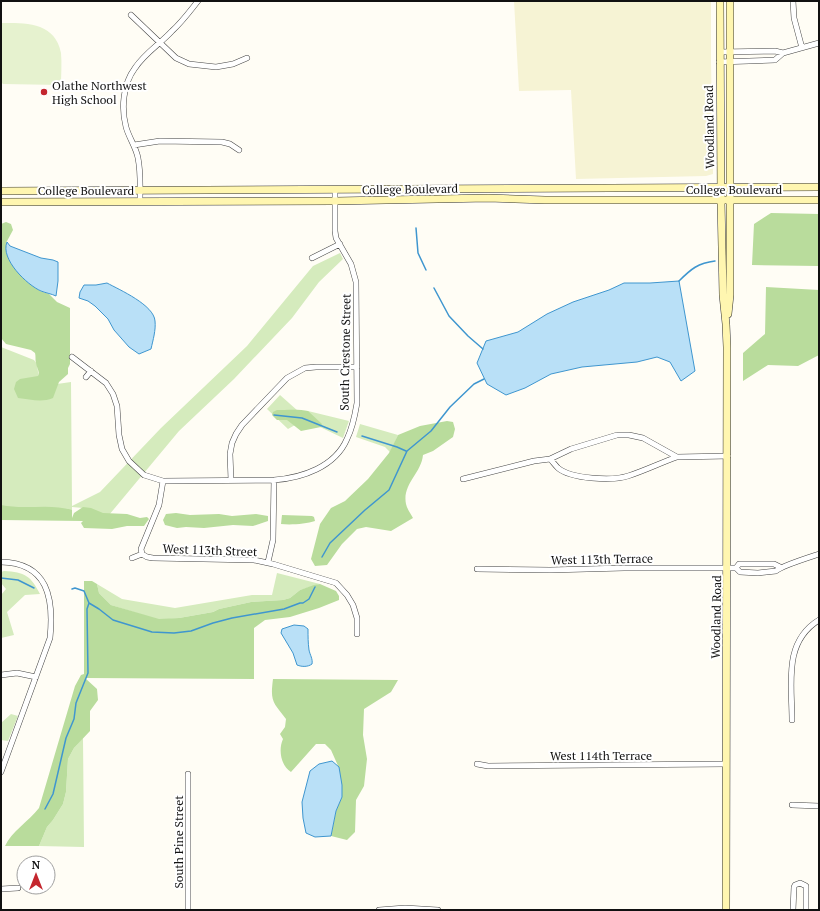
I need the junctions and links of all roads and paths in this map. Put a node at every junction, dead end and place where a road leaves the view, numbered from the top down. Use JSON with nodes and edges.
{"nodes":[{"id":1,"x":198,"y":1,"type":"edge"},
{"id":2,"x":720,"y":1,"type":"edge"},
{"id":3,"x":730,"y":1,"type":"edge"},
{"id":4,"x":793,"y":1,"type":"edge"},
{"id":5,"x":131,"y":16,"type":"dead end"},
{"id":6,"x":160,"y":43,"type":"junction"},
{"id":7,"x":819,"y":43,"type":"edge"},
{"id":8,"x":802,"y":48,"type":"junction"},
{"id":9,"x":720,"y":52,"type":"junction"},
{"id":10,"x":730,"y":52,"type":"junction"},
{"id":11,"x":783,"y":53,"type":"junction"},
{"id":12,"x":247,"y":58,"type":"dead end"},
{"id":13,"x":720,"y":62,"type":"junction"},
{"id":14,"x":730,"y":62,"type":"junction"},
{"id":15,"x":134,"y":146,"type":"junction"},
{"id":16,"x":239,"y":150,"type":"dead end"},
{"id":17,"x":721,"y":187,"type":"junction"},
{"id":18,"x":730,"y":187,"type":"junction"},
{"id":19,"x":819,"y":187,"type":"edge"},
{"id":20,"x":335,"y":190,"type":"junction"},
{"id":21,"x":1,"y":191,"type":"edge"},
{"id":22,"x":140,"y":191,"type":"junction"},
{"id":23,"x":721,"y":200,"type":"junction"},
{"id":24,"x":730,"y":200,"type":"junction"},
{"id":25,"x":819,"y":200,"type":"edge"},
{"id":26,"x":140,"y":201,"type":"junction"},
{"id":27,"x":335,"y":201,"type":"junction"},
{"id":28,"x":1,"y":202,"type":"edge"},
{"id":29,"x":340,"y":244,"type":"junction"},
{"id":30,"x":312,"y":258,"type":"dead end"},
{"id":31,"x":726,"y":324,"type":"junction"},
{"id":32,"x":72,"y":357,"type":"dead end"},
{"id":33,"x":356,"y":367,"type":"junction"},
{"id":34,"x":91,"y":371,"type":"junction"},
{"id":35,"x":86,"y":377,"type":"dead end"},
{"id":36,"x":728,"y":456,"type":"junction"},
{"id":37,"x":677,"y":457,"type":"junction"},
{"id":38,"x":550,"y":459,"type":"junction"},
{"id":39,"x":463,"y":479,"type":"dead end"},
{"id":40,"x":230,"y":480,"type":"junction"},
{"id":41,"x":274,"y":480,"type":"junction"},
{"id":42,"x":163,"y":481,"type":"junction"},
{"id":43,"x":142,"y":554,"type":"junction"},
{"id":44,"x":819,"y":554,"type":"edge"},
{"id":45,"x":132,"y":558,"type":"dead end"},
{"id":46,"x":1,"y":562,"type":"edge"},
{"id":47,"x":268,"y":562,"type":"junction"},
{"id":48,"x":780,"y":567,"type":"junction"},
{"id":49,"x":728,"y":568,"type":"junction"},
{"id":50,"x":736,"y":568,"type":"junction"},
{"id":51,"x":477,"y":569,"type":"dead end"},
{"id":52,"x":819,"y":620,"type":"edge"},
{"id":53,"x":357,"y":634,"type":"dead end"},
{"id":54,"x":1,"y":675,"type":"edge"},
{"id":55,"x":36,"y":677,"type":"junction"},
{"id":56,"x":792,"y":720,"type":"dead end"},
{"id":57,"x":477,"y":764,"type":"dead end"},
{"id":58,"x":726,"y":764,"type":"junction"},
{"id":59,"x":1,"y":772,"type":"edge"},
{"id":60,"x":188,"y":774,"type":"dead end"},
{"id":61,"x":792,"y":805,"type":"dead end"},
{"id":62,"x":819,"y":806,"type":"edge"},
{"id":63,"x":16,"y":888,"type":"edge"},
{"id":64,"x":1,"y":889,"type":"edge"},
{"id":65,"x":188,"y":910,"type":"edge"},
{"id":66,"x":379,"y":910,"type":"edge"},
{"id":67,"x":438,"y":910,"type":"edge"},
{"id":68,"x":726,"y":910,"type":"edge"},
{"id":69,"x":793,"y":910,"type":"edge"},
{"id":70,"x":806,"y":910,"type":"edge"}],
"edges":[{"from":1,"to":6,"type":"street"},
{"from":2,"to":9,"type":"main road","name":"Woodland Road"},
{"from":3,"to":10,"type":"main road","name":"Woodland Road"},
{"from":4,"to":8,"type":"street"},
{"from":5,"to":6,"type":"street"},
{"from":6,"to":12,"type":"street"},
{"from":6,"to":15,"type":"street"},
{"from":7,"to":8,"type":"street"},
{"from":8,"to":11,"type":"street"},
{"from":9,"to":10,"type":"street"},
{"from":9,"to":13,"type":"main road","name":"Woodland Road"},
{"from":10,"to":11,"type":"street"},
{"from":10,"to":14,"type":"main road","name":"Woodland Road"},
{"from":11,"to":14,"type":"street"},
{"from":13,"to":14,"type":"street"},
{"from":13,"to":17,"type":"main road","name":"Woodland Road"},
{"from":14,"to":18,"type":"main road","name":"Woodland Road"},
{"from":15,"to":16,"type":"street"},
{"from":15,"to":22,"type":"street"},
{"from":17,"to":18,"type":"main road","name":"College Boulevard"},
{"from":17,"to":20,"type":"main road","name":"College Boulevard"},
{"from":17,"to":23,"type":"main road","name":"Woodland Road"},
{"from":18,"to":19,"type":"main road","name":"College Boulevard"},
{"from":18,"to":24,"type":"main road","name":"Woodland Road"},
{"from":20,"to":22,"type":"main road","name":"College Boulevard"},
{"from":20,"to":27,"type":"street","name":"South Crestone Street"},
{"from":21,"to":22,"type":"main road","name":"College Boulevard"},
{"from":22,"to":26,"type":"street"},
{"from":23,"to":24,"type":"main road","name":"College Boulevard"},
{"from":23,"to":27,"type":"main road","name":"College Boulevard"},
{"from":23,"to":31,"type":"main road","name":"Woodland Road"},
{"from":24,"to":25,"type":"main road","name":"College Boulevard"},
{"from":24,"to":31,"type":"main road","name":"Woodland Road"},
{"from":26,"to":27,"type":"main road","name":"College Boulevard"},
{"from":26,"to":28,"type":"main road","name":"College Boulevard"},
{"from":27,"to":29,"type":"street","name":"South Crestone Street"},
{"from":29,"to":30,"type":"street"},
{"from":29,"to":33,"type":"street","name":"South Crestone Street"},
{"from":31,"to":36,"type":"main road","name":"Woodland Road"},
{"from":32,"to":34,"type":"street","name":"South Crestone Street"},
{"from":33,"to":40,"type":"street"},
{"from":33,"to":41,"type":"street","name":"South Crestone Street"},
{"from":34,"to":35,"type":"street"},
{"from":34,"to":42,"type":"street","name":"South Crestone Street"},
{"from":36,"to":37,"type":"street"},
{"from":36,"to":49,"type":"main road","name":"Woodland Road"},
{"from":37,"to":38,"type":"street"},
{"from":37,"to":38,"type":"street"},
{"from":38,"to":39,"type":"street"},
{"from":40,"to":41,"type":"street","name":"South Crestone Street"},
{"from":40,"to":42,"type":"street","name":"South Crestone Street"},
{"from":41,"to":47,"type":"street"},
{"from":42,"to":43,"type":"street"},
{"from":43,"to":45,"type":"street"},
{"from":43,"to":47,"type":"street","name":"West 113th Street"},
{"from":44,"to":48,"type":"street"},
{"from":46,"to":55,"type":"street"},
{"from":47,"to":53,"type":"street","name":"West 113th Street"},
{"from":48,"to":50,"type":"street"},
{"from":48,"to":50,"type":"street"},
{"from":49,"to":50,"type":"street","name":"West 113th Terrace"},
{"from":49,"to":51,"type":"street","name":"West 113th Terrace"},
{"from":49,"to":58,"type":"main road","name":"Woodland Road"},
{"from":52,"to":56,"type":"street"},
{"from":54,"to":55,"type":"street"},
{"from":55,"to":59,"type":"street"},
{"from":57,"to":58,"type":"street","name":"West 114th Terrace"},
{"from":58,"to":68,"type":"main road","name":"Woodland Road"},
{"from":60,"to":65,"type":"street","name":"South Pine Street"},
{"from":61,"to":62,"type":"street"},
{"from":63,"to":64,"type":"street"},
{"from":66,"to":67,"type":"street"},
{"from":69,"to":70,"type":"street"}]}
